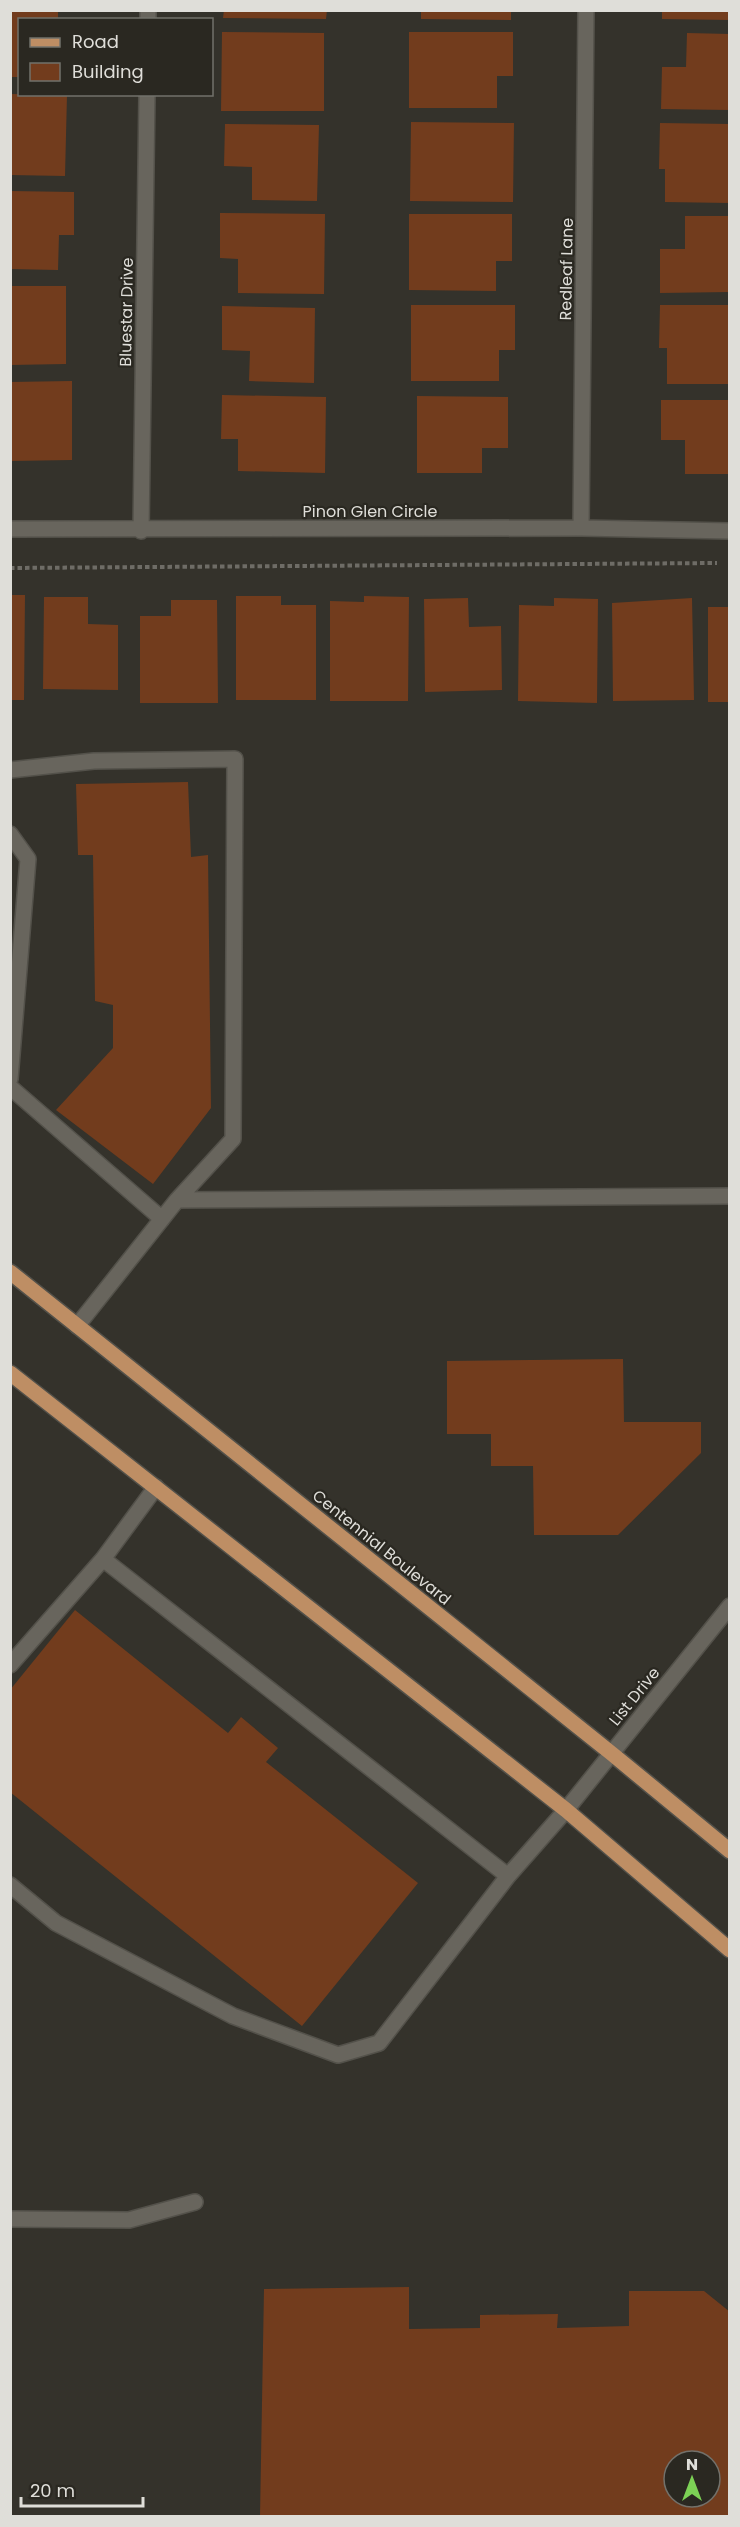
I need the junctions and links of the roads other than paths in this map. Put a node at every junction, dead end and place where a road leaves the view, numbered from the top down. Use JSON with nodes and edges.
{"nodes":[{"id":1,"x":586,"y":10,"type":"edge"},
{"id":2,"x":147,"y":96,"type":"edge"},
{"id":3,"x":581,"y":528,"type":"junction"},
{"id":4,"x":10,"y":530,"type":"edge"},
{"id":5,"x":141,"y":531,"type":"junction"},
{"id":6,"x":729,"y":531,"type":"edge"},
{"id":7,"x":10,"y":770,"type":"edge"},
{"id":8,"x":10,"y":834,"type":"edge"},
{"id":9,"x":10,"y":1079,"type":"edge"},
{"id":10,"x":10,"y":1087,"type":"edge"},
{"id":11,"x":729,"y":1196,"type":"edge"},
{"id":12,"x":177,"y":1200,"type":"junction"},
{"id":13,"x":162,"y":1219,"type":"junction"},
{"id":14,"x":10,"y":1272,"type":"edge"},
{"id":15,"x":77,"y":1326,"type":"junction"},
{"id":16,"x":10,"y":1373,"type":"edge"},
{"id":17,"x":156,"y":1487,"type":"junction"},
{"id":18,"x":103,"y":1559,"type":"junction"},
{"id":19,"x":729,"y":1606,"type":"edge"},
{"id":20,"x":10,"y":1665,"type":"edge"},
{"id":21,"x":611,"y":1753,"type":"junction"},
{"id":22,"x":566,"y":1810,"type":"junction"},
{"id":23,"x":729,"y":1851,"type":"edge"},
{"id":24,"x":508,"y":1876,"type":"junction"},
{"id":25,"x":10,"y":1885,"type":"edge"},
{"id":26,"x":729,"y":1950,"type":"edge"},
{"id":27,"x":195,"y":2202,"type":"dead end"},
{"id":28,"x":10,"y":2219,"type":"edge"}],
"edges":[{"from":1,"to":3,"type":"street","name":"Redleaf Lane"},
{"from":2,"to":5,"type":"street","name":"Bluestar Drive"},
{"from":3,"to":5,"type":"street","name":"Pinon Glen Circle"},
{"from":3,"to":6,"type":"street","name":"Pinon Glen Circle"},
{"from":4,"to":5,"type":"street","name":"Pinon Glen Circle"},
{"from":7,"to":12,"type":"street"},
{"from":8,"to":9,"type":"street"},
{"from":10,"to":13,"type":"street"},
{"from":11,"to":12,"type":"street"},
{"from":12,"to":13,"type":"street"},
{"from":13,"to":15,"type":"street"},
{"from":14,"to":15,"type":"main road","name":"Centennial Boulevard"},
{"from":15,"to":21,"type":"main road","name":"Centennial Boulevard"},
{"from":16,"to":17,"type":"main road"},
{"from":17,"to":18,"type":"street"},
{"from":17,"to":22,"type":"main road"},
{"from":18,"to":20,"type":"street"},
{"from":18,"to":24,"type":"street"},
{"from":19,"to":21,"type":"street","name":"List Drive"},
{"from":21,"to":22,"type":"street","name":"List Drive"},
{"from":21,"to":23,"type":"main road","name":"Centennial Boulevard"},
{"from":22,"to":24,"type":"street","name":"List Drive"},
{"from":22,"to":26,"type":"main road"},
{"from":24,"to":25,"type":"street","name":"List Drive"},
{"from":27,"to":28,"type":"street"}]}
